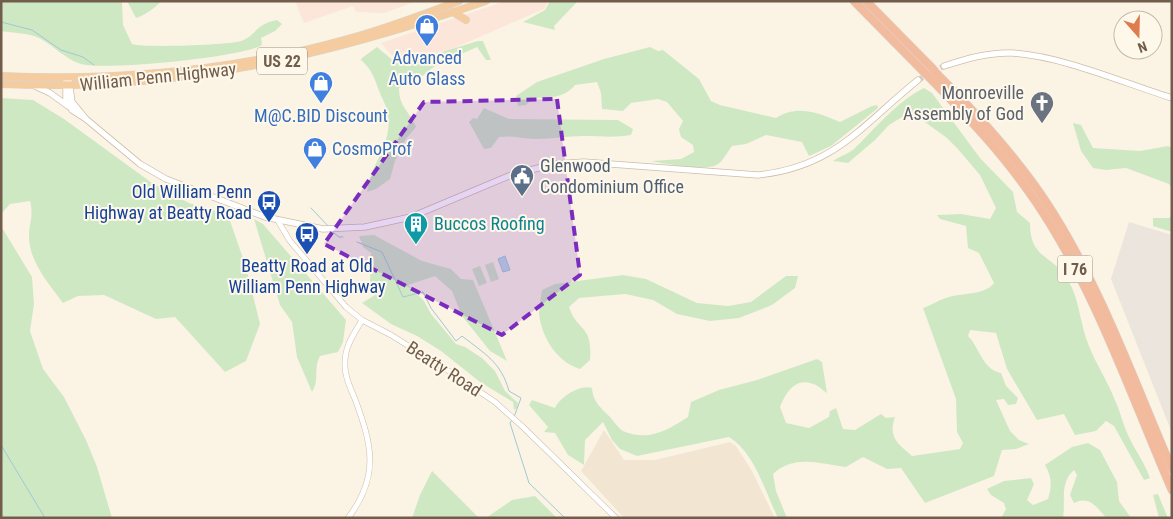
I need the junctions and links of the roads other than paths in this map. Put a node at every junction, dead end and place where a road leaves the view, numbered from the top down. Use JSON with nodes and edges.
{"nodes":[{"id":1,"x":460,"y":1,"type":"edge"},
{"id":2,"x":486,"y":1,"type":"edge"},
{"id":3,"x":854,"y":1,"type":"edge"},
{"id":4,"x":866,"y":1,"type":"edge"},
{"id":5,"x":471,"y":7,"type":"junction"},
{"id":6,"x":453,"y":12,"type":"junction"},
{"id":7,"x":944,"y":66,"type":"tunnel mouth"},
{"id":8,"x":1,"y":76,"type":"edge"},
{"id":9,"x":68,"y":77,"type":"junction"},
{"id":10,"x":918,"y":80,"type":"tunnel mouth"},
{"id":11,"x":1,"y":84,"type":"edge"},
{"id":12,"x":34,"y":85,"type":"junction"},
{"id":13,"x":68,"y":85,"type":"junction"},
{"id":14,"x":1172,"y":98,"type":"edge"},
{"id":15,"x":69,"y":107,"type":"junction"},
{"id":16,"x":86,"y":119,"type":"junction"},
{"id":17,"x":278,"y":221,"type":"junction"},
{"id":18,"x":362,"y":320,"type":"junction"},
{"id":19,"x":1172,"y":469,"type":"edge"},
{"id":20,"x":1172,"y":490,"type":"edge"},
{"id":21,"x":348,"y":518,"type":"edge"},
{"id":22,"x":616,"y":518,"type":"edge"}],
"edges":[{"from":1,"to":9,"type":"highway","name":"William Penn Highway","number":"US 22"},
{"from":2,"to":5,"type":"highway","name":"William Penn Highway","number":"US 22"},
{"from":3,"to":20,"type":"highway","number":"I 76","bridge":true},
{"from":4,"to":19,"type":"highway","number":"I 76","bridge":true},
{"from":5,"to":6,"type":"highway","name":"William Penn Highway","number":"US 22"},
{"from":5,"to":6,"type":"highway"},
{"from":6,"to":13,"type":"highway","name":"William Penn Highway","number":"US 22"},
{"from":7,"to":14,"type":"main road"},
{"from":8,"to":9,"type":"highway","name":"William Penn Highway","number":"US 22"},
{"from":9,"to":13,"type":"main road"},
{"from":10,"to":17,"type":"main road"},
{"from":11,"to":12,"type":"highway","name":"William Penn Highway","number":"US 22"},
{"from":12,"to":13,"type":"highway","name":"William Penn Highway","number":"US 22"},
{"from":12,"to":15,"type":"main road"},
{"from":13,"to":15,"type":"main road"},
{"from":13,"to":16,"type":"main road"},
{"from":15,"to":16,"type":"main road"},
{"from":16,"to":17,"type":"main road"},
{"from":17,"to":18,"type":"street","name":"Beatty Road"},
{"from":18,"to":21,"type":"street"},
{"from":18,"to":22,"type":"street","name":"Beatty Road"}]}
